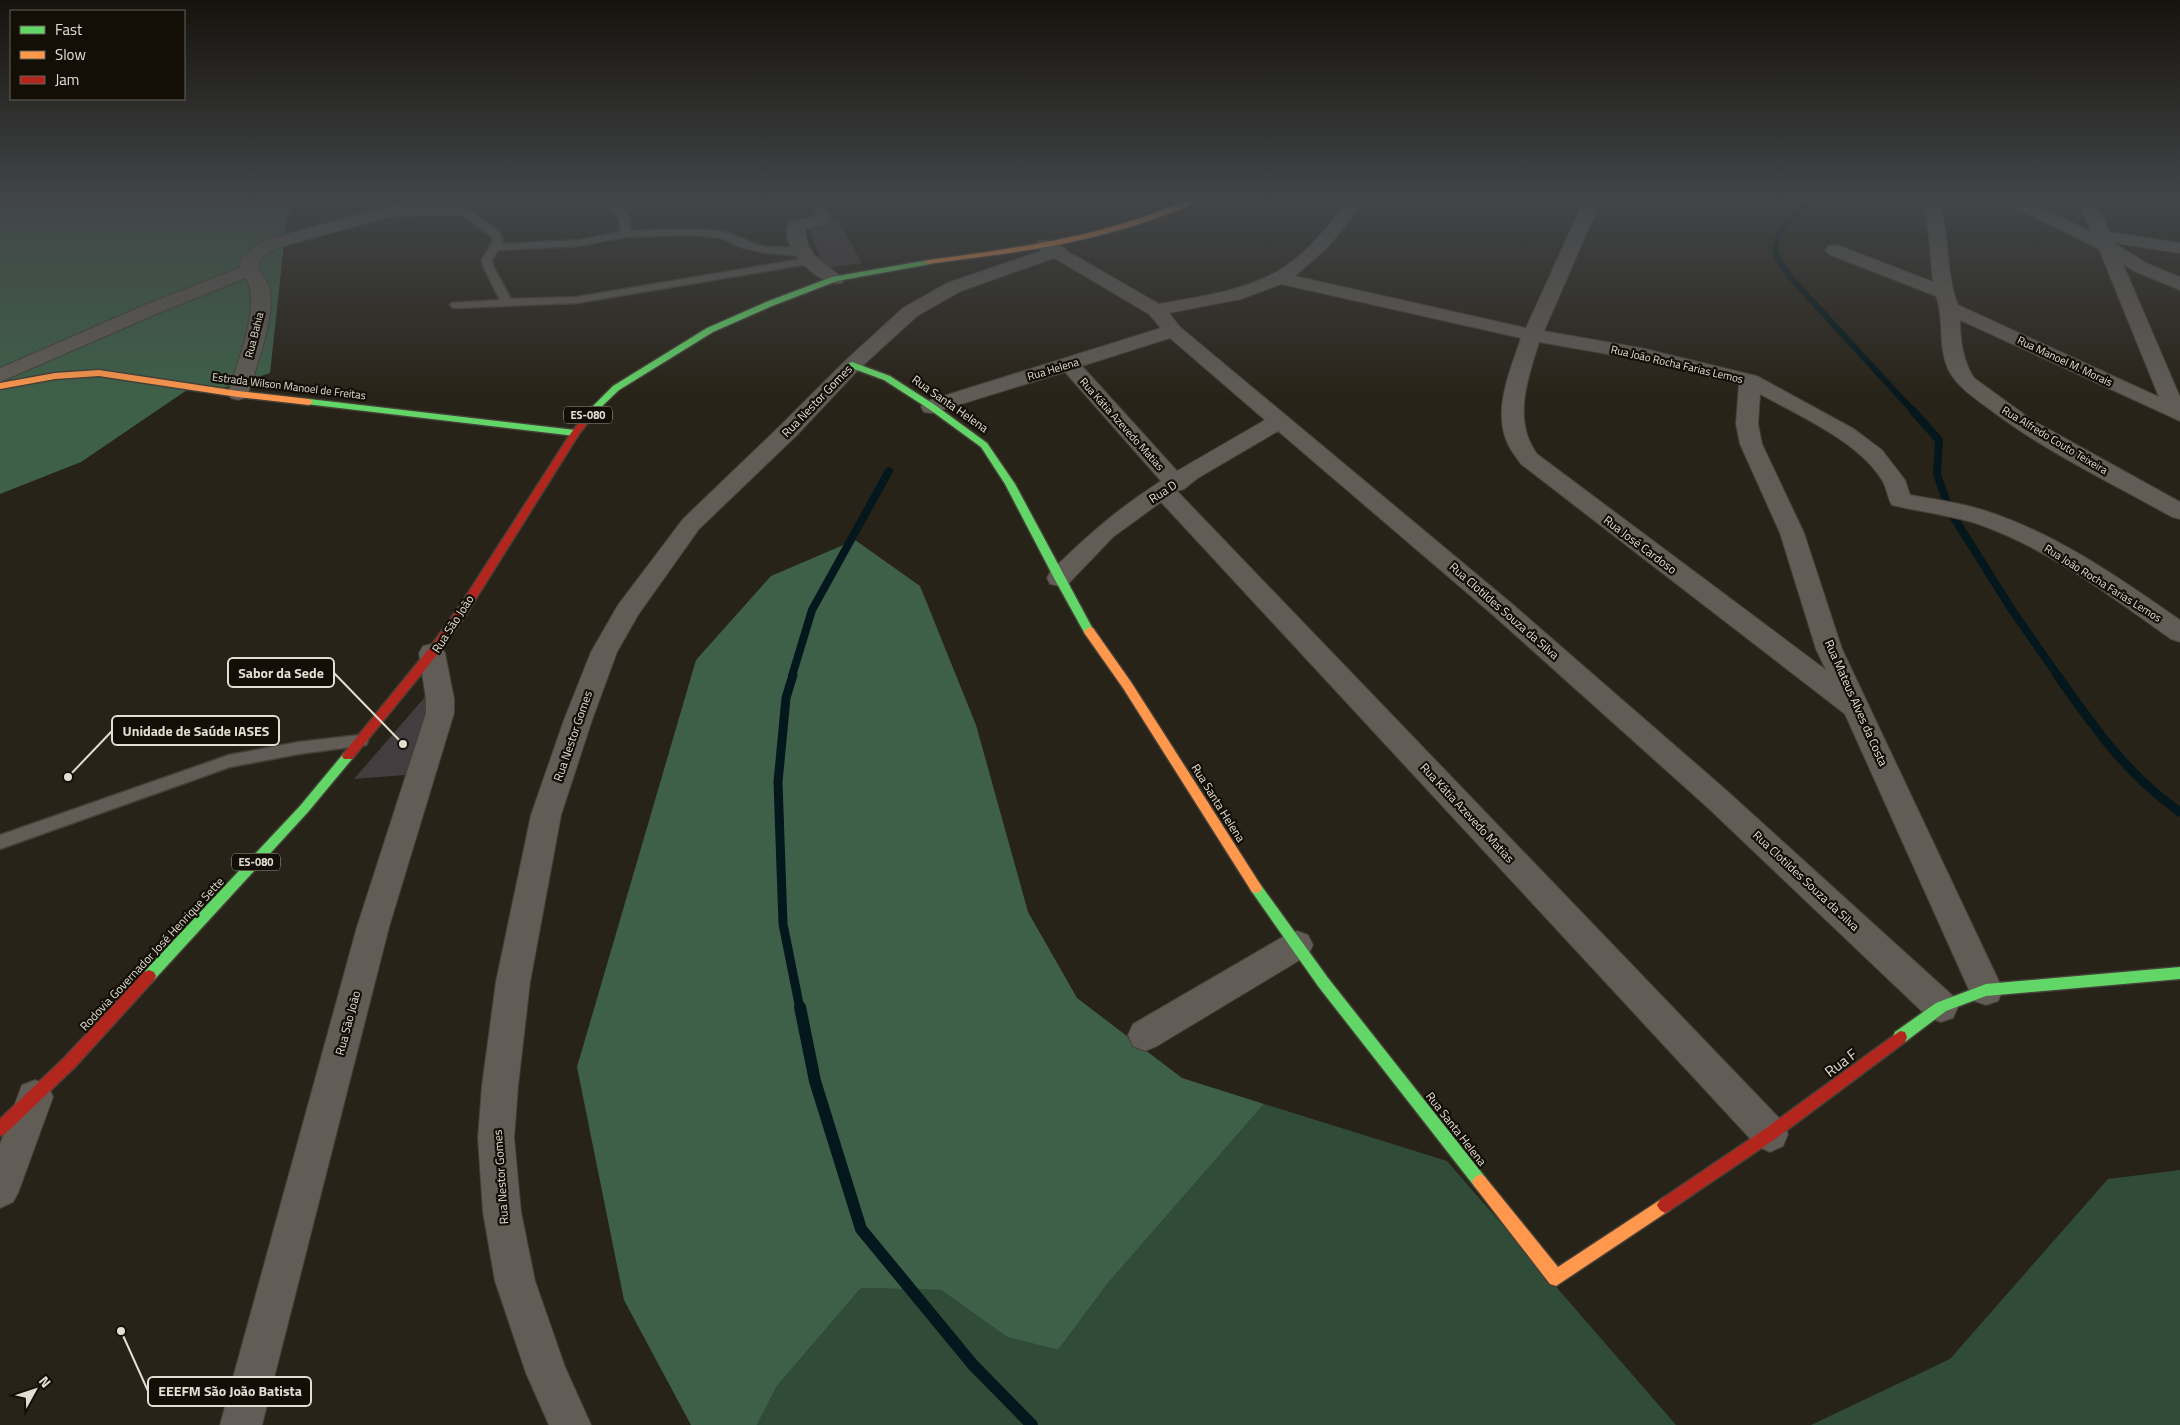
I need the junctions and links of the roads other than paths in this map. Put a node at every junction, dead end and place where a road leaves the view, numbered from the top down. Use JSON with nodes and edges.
{"nodes":[{"id":1,"x":248,"y":266,"type":"edge"},
{"id":2,"x":488,"y":266,"type":"edge"},
{"id":3,"x":755,"y":266,"type":"edge"},
{"id":4,"x":818,"y":266,"type":"edge"},
{"id":5,"x":900,"y":266,"type":"edge"},
{"id":6,"x":1004,"y":266,"type":"edge"},
{"id":7,"x":1082,"y":266,"type":"edge"},
{"id":8,"x":1294,"y":266,"type":"edge"},
{"id":9,"x":1563,"y":266,"type":"edge"},
{"id":10,"x":1871,"y":266,"type":"edge"},
{"id":11,"x":1942,"y":266,"type":"edge"},
{"id":12,"x":2115,"y":266,"type":"edge"},
{"id":13,"x":2139,"y":266,"type":"edge"},
{"id":14,"x":250,"y":270,"type":"junction"},
{"id":15,"x":1279,"y":278,"type":"junction"},
{"id":16,"x":835,"y":279,"type":"junction"},
{"id":17,"x":2180,"y":284,"type":"edge"},
{"id":18,"x":1947,"y":300,"type":"junction"},
{"id":19,"x":508,"y":304,"type":"junction"},
{"id":20,"x":456,"y":305,"type":"dead end"},
{"id":21,"x":1156,"y":310,"type":"junction"},
{"id":22,"x":1173,"y":331,"type":"junction"},
{"id":23,"x":1532,"y":335,"type":"junction"},
{"id":24,"x":1069,"y":364,"type":"junction"},
{"id":25,"x":852,"y":365,"type":"junction"},
{"id":26,"x":0,"y":376,"type":"edge"},
{"id":27,"x":1750,"y":380,"type":"junction"},
{"id":28,"x":0,"y":386,"type":"edge"},
{"id":29,"x":238,"y":394,"type":"junction"},
{"id":30,"x":932,"y":407,"type":"junction"},
{"id":31,"x":2178,"y":414,"type":"edge"},
{"id":32,"x":1279,"y":421,"type":"junction"},
{"id":33,"x":575,"y":433,"type":"junction"},
{"id":34,"x":1170,"y":487,"type":"junction"},
{"id":35,"x":2180,"y":512,"type":"edge"},
{"id":36,"x":1059,"y":578,"type":"junction"},
{"id":37,"x":2180,"y":634,"type":"edge"},
{"id":38,"x":432,"y":653,"type":"junction"},
{"id":39,"x":1858,"y":709,"type":"junction"},
{"id":40,"x":360,"y":741,"type":"junction"},
{"id":41,"x":0,"y":842,"type":"edge"},
{"id":42,"x":1297,"y":945,"type":"junction"},
{"id":43,"x":2180,"y":973,"type":"edge"},
{"id":44,"x":1986,"y":990,"type":"junction"},
{"id":45,"x":1942,"y":1007,"type":"junction"},
{"id":46,"x":1145,"y":1034,"type":"dead end"},
{"id":47,"x":36,"y":1094,"type":"junction"},
{"id":48,"x":0,"y":1129,"type":"edge"},
{"id":49,"x":1770,"y":1134,"type":"junction"},
{"id":50,"x":0,"y":1189,"type":"edge"},
{"id":51,"x":1556,"y":1278,"type":"joint"},
{"id":52,"x":241,"y":1425,"type":"edge"},
{"id":53,"x":570,"y":1425,"type":"edge"}],
"edges":[{"from":1,"to":14,"type":"street"},
{"from":2,"to":19,"type":"lane"},
{"from":3,"to":19,"type":"lane"},
{"from":4,"to":16,"type":"street"},
{"from":5,"to":16,"type":"street","name":"Rua São João","number":"ES-080"},
{"from":6,"to":25,"type":"street","name":"Rua Nestor Gomes"},
{"from":7,"to":21,"type":"street","name":"Rua Clotildes Souza da Silva"},
{"from":8,"to":15,"type":"street"},
{"from":9,"to":23,"type":"street","name":"Rua José Cardoso"},
{"from":10,"to":18,"type":"street","name":"Rua Manoel M. Morais"},
{"from":11,"to":18,"type":"street","name":"Rua Alfredo Couto Teixeira"},
{"from":12,"to":31,"type":"street"},
{"from":13,"to":17,"type":"street"},
{"from":14,"to":26,"type":"street"},
{"from":14,"to":29,"type":"street","name":"Rua Bahia"},
{"from":15,"to":21,"type":"street"},
{"from":15,"to":23,"type":"street","name":"Rua João Rocha Farias Lemos"},
{"from":16,"to":33,"type":"street","name":"Rua São João","number":"ES-080"},
{"from":18,"to":31,"type":"street","name":"Rua Manoel M. Morais"},
{"from":18,"to":35,"type":"street","name":"Rua Alfredo Couto Teixeira"},
{"from":19,"to":20,"type":"lane"},
{"from":21,"to":22,"type":"street","name":"Rua Clotildes Souza da Silva"},
{"from":22,"to":24,"type":"street","name":"Rua Helena"},
{"from":22,"to":32,"type":"street","name":"Rua Clotildes Souza da Silva"},
{"from":23,"to":27,"type":"street","name":"Rua João Rocha Farias Lemos"},
{"from":23,"to":39,"type":"street","name":"Rua José Cardoso"},
{"from":24,"to":30,"type":"street","name":"Rua Helena"},
{"from":24,"to":34,"type":"street","name":"Rua Kátia Azevedo Matias"},
{"from":25,"to":30,"type":"street","name":"Rua Santa Helena"},
{"from":25,"to":53,"type":"street","name":"Rua Nestor Gomes"},
{"from":27,"to":37,"type":"street","name":"Rua João Rocha Farias Lemos"},
{"from":27,"to":39,"type":"street","name":"Rua Mateus Alves da Costa"},
{"from":28,"to":29,"type":"street","name":"Estrada Wilson Manoel de Freitas"},
{"from":29,"to":33,"type":"street","name":"Estrada Wilson Manoel de Freitas"},
{"from":30,"to":36,"type":"street","name":"Rua Santa Helena"},
{"from":32,"to":34,"type":"street","name":"Rua D"},
{"from":32,"to":45,"type":"street","name":"Rua Clotildes Souza da Silva"},
{"from":33,"to":38,"type":"street","name":"Rua São João","number":"ES-080"},
{"from":34,"to":36,"type":"street","name":"Rua D"},
{"from":34,"to":49,"type":"street","name":"Rua Kátia Azevedo Matias"},
{"from":36,"to":42,"type":"street","name":"Rua Santa Helena"},
{"from":38,"to":40,"type":"street","name":"Rodovia Governador José Henrique Sette","number":"ES-080"},
{"from":38,"to":52,"type":"street","name":"Rua São João"},
{"from":39,"to":44,"type":"street","name":"Rua Mateus Alves da Costa"},
{"from":40,"to":41,"type":"lane"},
{"from":40,"to":47,"type":"street","name":"Rodovia Governador José Henrique Sette","number":"ES-080"},
{"from":42,"to":46,"type":"street"},
{"from":42,"to":51,"type":"street","name":"Rua Santa Helena"},
{"from":43,"to":44,"type":"street","name":"Rua F"},
{"from":44,"to":45,"type":"street","name":"Rua F"},
{"from":45,"to":49,"type":"street","name":"Rua F"},
{"from":47,"to":48,"type":"street","name":"Rodovia Governador José Henrique Sette","number":"ES-080"},
{"from":47,"to":50,"type":"street"},
{"from":49,"to":51,"type":"street","name":"Rua F"}]}
